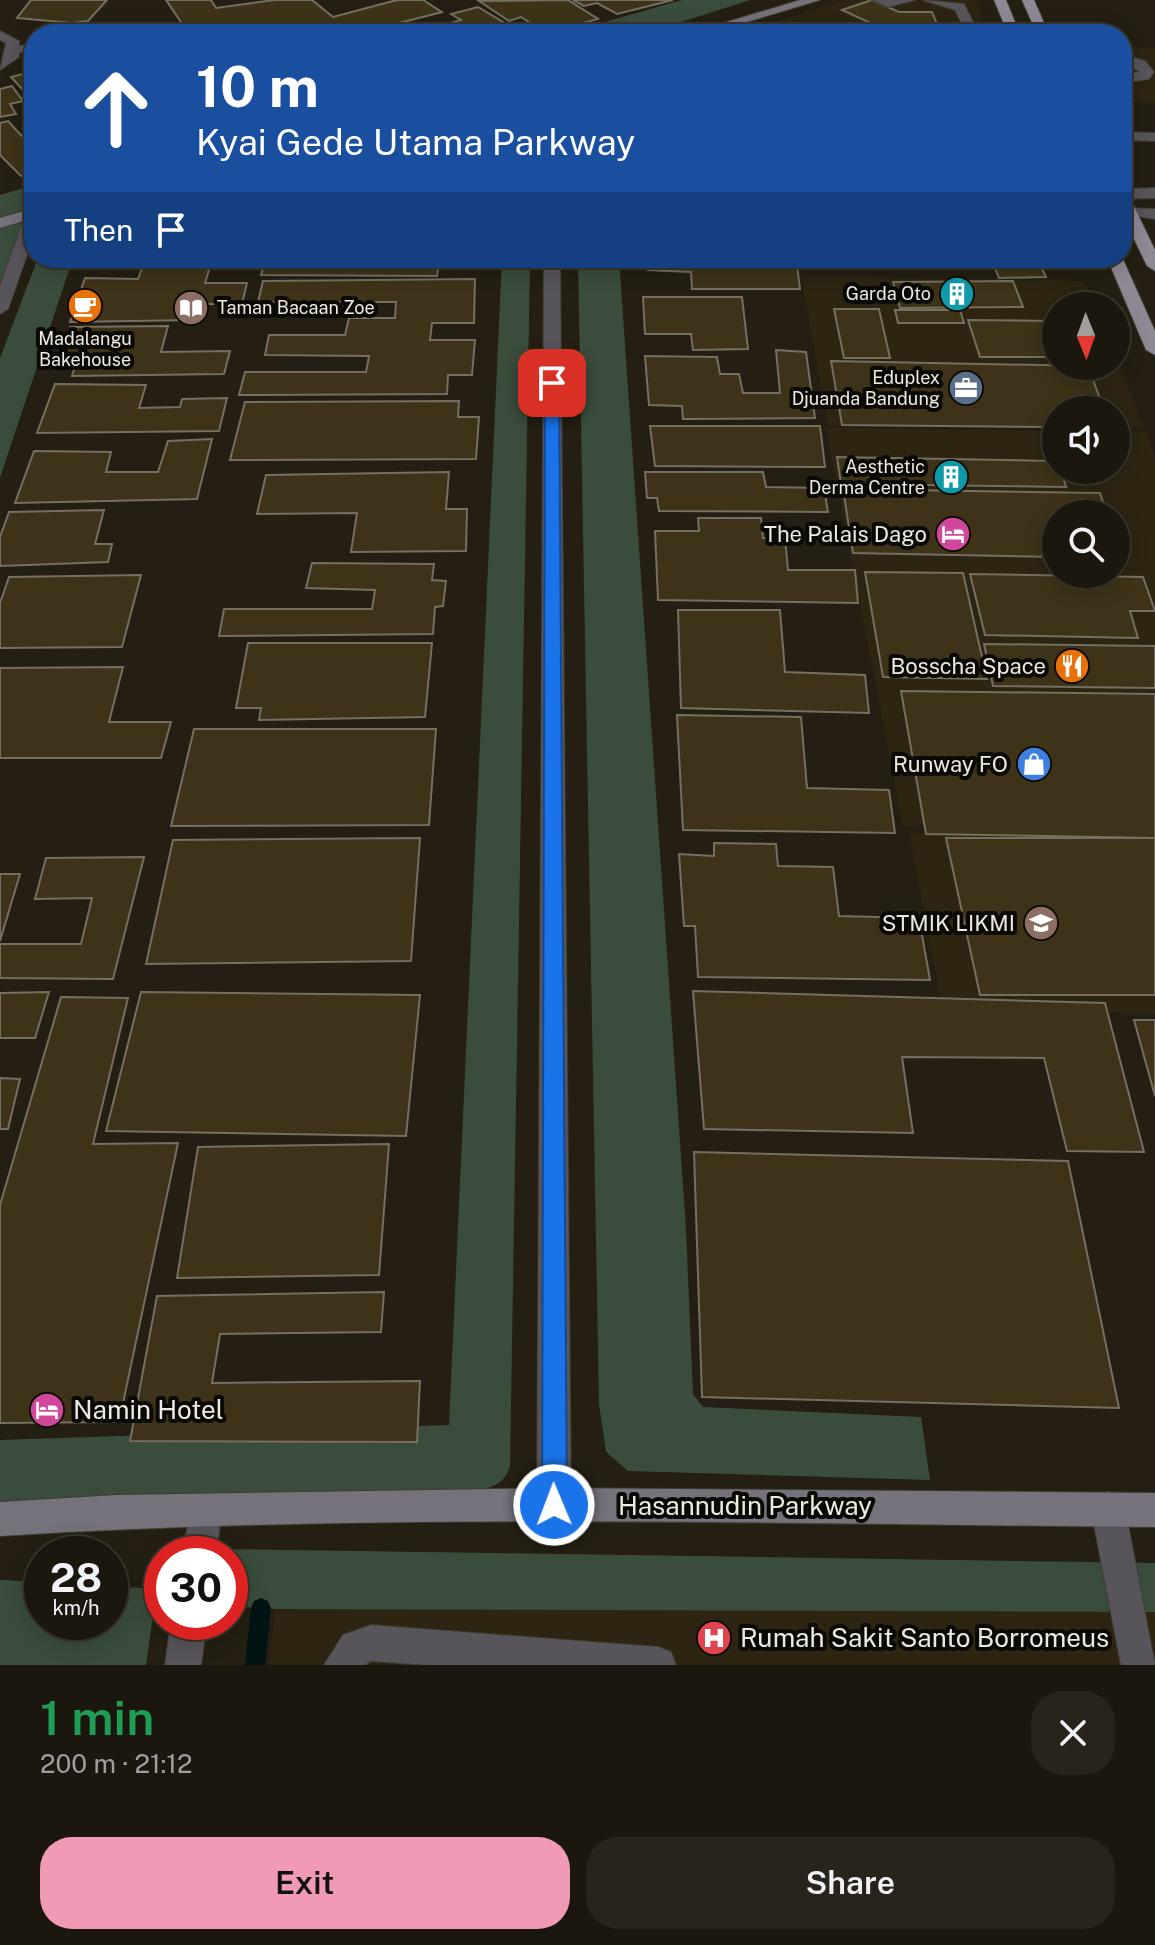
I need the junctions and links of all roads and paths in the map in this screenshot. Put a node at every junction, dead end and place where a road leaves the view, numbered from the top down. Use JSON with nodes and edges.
{"nodes":[{"id":1,"x":814,"y":0,"type":"edge"},
{"id":2,"x":878,"y":0,"type":"edge"},
{"id":3,"x":909,"y":0,"type":"edge"},
{"id":4,"x":929,"y":0,"type":"edge"},
{"id":5,"x":1000,"y":0,"type":"edge"},
{"id":6,"x":1028,"y":0,"type":"edge"},
{"id":7,"x":729,"y":24,"type":"edge"},
{"id":8,"x":968,"y":24,"type":"edge"},
{"id":9,"x":1010,"y":24,"type":"edge"},
{"id":10,"x":1039,"y":24,"type":"edge"},
{"id":11,"x":0,"y":35,"type":"edge"},
{"id":12,"x":24,"y":48,"type":"edge"},
{"id":13,"x":13,"y":49,"type":"junction"},
{"id":14,"x":1132,"y":61,"type":"edge"},
{"id":15,"x":0,"y":66,"type":"edge"},
{"id":16,"x":1132,"y":78,"type":"edge"},
{"id":17,"x":1132,"y":136,"type":"edge"},
{"id":18,"x":1155,"y":137,"type":"edge"},
{"id":19,"x":1155,"y":193,"type":"edge"},
{"id":20,"x":1132,"y":200,"type":"edge"},
{"id":21,"x":1132,"y":205,"type":"edge"},
{"id":22,"x":1155,"y":214,"type":"edge"},
{"id":23,"x":24,"y":216,"type":"edge"},
{"id":24,"x":1132,"y":218,"type":"edge"},
{"id":25,"x":0,"y":223,"type":"edge"},
{"id":26,"x":24,"y":241,"type":"edge"},
{"id":27,"x":1154,"y":263,"type":"edge"},
{"id":28,"x":552,"y":268,"type":"edge"},
{"id":29,"x":1119,"y":268,"type":"edge"},
{"id":30,"x":0,"y":309,"type":"edge"},
{"id":31,"x":1155,"y":350,"type":"edge"},
{"id":32,"x":554,"y":1505,"type":"junction"},
{"id":33,"x":1108,"y":1509,"type":"junction"},
{"id":34,"x":1155,"y":1510,"type":"edge"},
{"id":35,"x":205,"y":1511,"type":"junction"},
{"id":36,"x":0,"y":1519,"type":"edge"},
{"id":37,"x":202,"y":1536,"type":"edge"},
{"id":38,"x":186,"y":1640,"type":"edge"},
{"id":39,"x":183,"y":1665,"type":"edge"},
{"id":40,"x":342,"y":1665,"type":"edge"},
{"id":41,"x":658,"y":1665,"type":"edge"},
{"id":42,"x":1139,"y":1665,"type":"edge"}],
"edges":[{"from":1,"to":7,"type":"street"},
{"from":2,"to":3,"type":"street"},
{"from":4,"to":8,"type":"street"},
{"from":5,"to":9,"type":"main road"},
{"from":6,"to":10,"type":"main road"},
{"from":11,"to":13,"type":"street"},
{"from":12,"to":13,"type":"street"},
{"from":13,"to":15,"type":"street"},
{"from":14,"to":16,"type":"street"},
{"from":17,"to":18,"type":"street"},
{"from":19,"to":20,"type":"street"},
{"from":21,"to":22,"type":"street"},
{"from":23,"to":25,"type":"street"},
{"from":24,"to":27,"type":"main road"},
{"from":26,"to":30,"type":"street"},
{"from":28,"to":32,"type":"street"},
{"from":29,"to":31,"type":"main road"},
{"from":32,"to":33,"type":"street","name":"Hasannudin Parkway"},
{"from":32,"to":35,"type":"street","name":"Hasannudin Parkway"},
{"from":33,"to":34,"type":"street","name":"Hasannudin Parkway"},
{"from":33,"to":42,"type":"street"},
{"from":35,"to":36,"type":"street","name":"Hasannudin Parkway"},
{"from":35,"to":37,"type":"street"},
{"from":38,"to":39,"type":"street"},
{"from":40,"to":41,"type":"street"}]}
